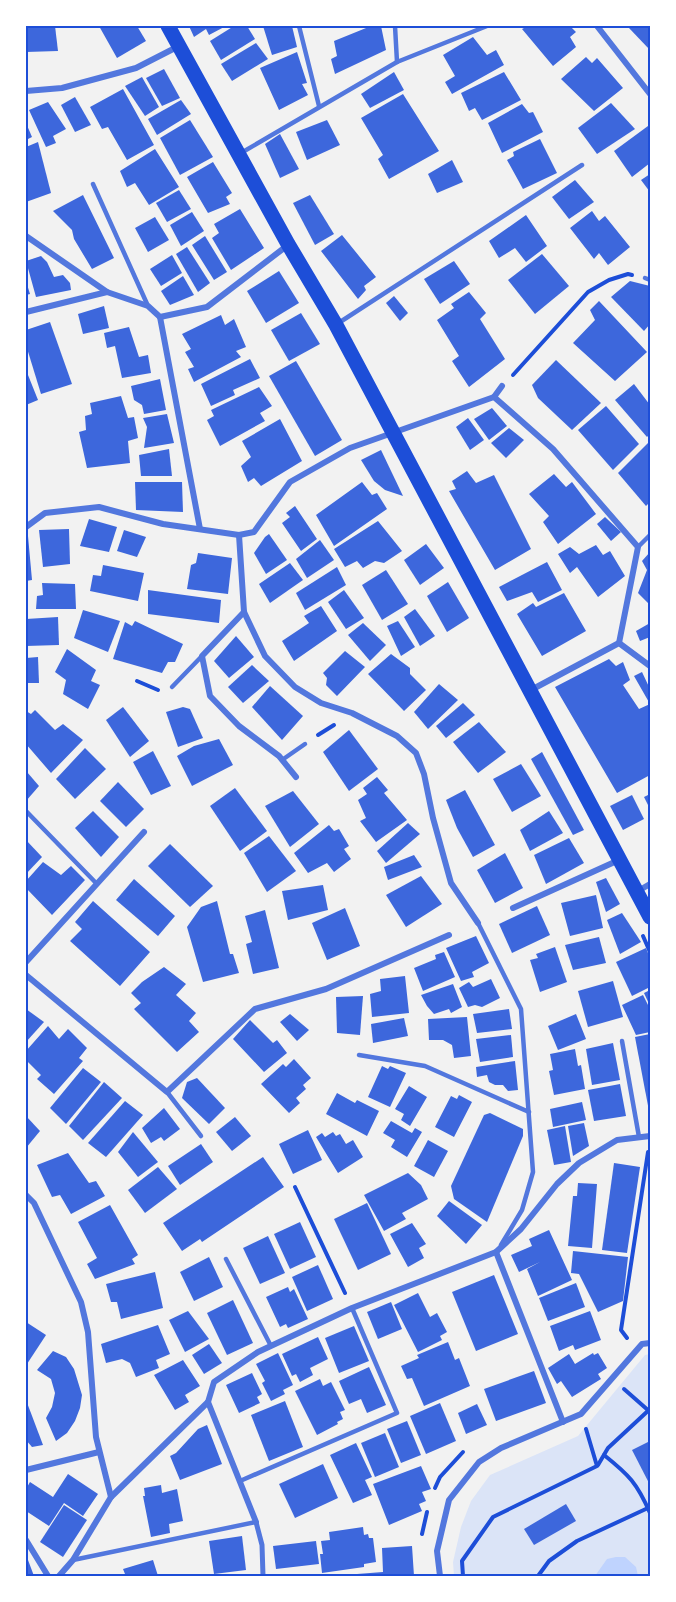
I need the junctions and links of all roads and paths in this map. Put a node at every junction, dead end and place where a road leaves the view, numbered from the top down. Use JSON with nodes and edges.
{"nodes":[{"id":1,"x":168,"y":26,"type":"edge"},
{"id":2,"x":299,"y":26,"type":"edge"},
{"id":3,"x":395,"y":26,"type":"edge"},
{"id":4,"x":487,"y":26,"type":"edge"},
{"id":5,"x":597,"y":26,"type":"edge"},
{"id":6,"x":179,"y":46,"type":"junction"},
{"id":7,"x":397,"y":62,"type":"junction"},
{"id":8,"x":26,"y":91,"type":"edge"},
{"id":9,"x":651,"y":94,"type":"edge"},
{"id":10,"x":319,"y":106,"type":"junction"},
{"id":11,"x":239,"y":154,"type":"junction"},
{"id":12,"x":582,"y":165,"type":"dead end"},
{"id":13,"x":93,"y":184,"type":"dead end"},
{"id":14,"x":26,"y":236,"type":"edge"},
{"id":15,"x":288,"y":244,"type":"junction"},
{"id":16,"x":645,"y":278,"type":"joint"},
{"id":17,"x":651,"y":279,"type":"edge"},
{"id":18,"x":107,"y":292,"type":"junction"},
{"id":19,"x":148,"y":306,"type":"junction"},
{"id":20,"x":26,"y":312,"type":"edge"},
{"id":21,"x":160,"y":317,"type":"junction"},
{"id":22,"x":336,"y":325,"type":"junction"},
{"id":23,"x":502,"y":386,"type":"joint"},
{"id":24,"x":494,"y":397,"type":"junction"},
{"id":25,"x":392,"y":432,"type":"junction"},
{"id":26,"x":26,"y":527,"type":"edge"},
{"id":27,"x":200,"y":529,"type":"junction"},
{"id":28,"x":239,"y":535,"type":"junction"},
{"id":29,"x":651,"y":535,"type":"edge"},
{"id":30,"x":638,"y":547,"type":"junction"},
{"id":31,"x":244,"y":612,"type":"junction"},
{"id":32,"x":619,"y":644,"type":"junction"},
{"id":33,"x":202,"y":656,"type":"junction"},
{"id":34,"x":651,"y":666,"type":"edge"},
{"id":35,"x":172,"y":687,"type":"dead end"},
{"id":36,"x":531,"y":690,"type":"junction"},
{"id":37,"x":352,"y":713,"type":"junction"},
{"id":38,"x":304,"y":744,"type":"joint"},
{"id":39,"x":282,"y":760,"type":"junction"},
{"id":40,"x":296,"y":777,"type":"dead end"},
{"id":41,"x":26,"y":812,"type":"edge"},
{"id":42,"x":144,"y":832,"type":"dead end"},
{"id":43,"x":619,"y":860,"type":"junction"},
{"id":44,"x":96,"y":884,"type":"junction"},
{"id":45,"x":644,"y":888,"type":"edge"},
{"id":46,"x":513,"y":908,"type":"dead end"},
{"id":47,"x":651,"y":917,"type":"edge"},
{"id":48,"x":478,"y":923,"type":"joint"},
{"id":49,"x":449,"y":935,"type":"dead end"},
{"id":50,"x":26,"y":962,"type":"edge"},
{"id":51,"x":26,"y":975,"type":"edge"},
{"id":52,"x":622,"y":1041,"type":"dead end"},
{"id":53,"x":359,"y":1055,"type":"dead end"},
{"id":54,"x":167,"y":1092,"type":"junction"},
{"id":55,"x":528,"y":1112,"type":"junction"},
{"id":56,"x":201,"y":1136,"type":"dead end"},
{"id":57,"x":651,"y":1136,"type":"edge"},
{"id":58,"x":639,"y":1137,"type":"junction"},
{"id":59,"x":649,"y":1149,"type":"dead end"},
{"id":60,"x":295,"y":1187,"type":"dead end"},
{"id":61,"x":26,"y":1195,"type":"edge"},
{"id":62,"x":496,"y":1252,"type":"junction"},
{"id":63,"x":226,"y":1259,"type":"dead end"},
{"id":64,"x":352,"y":1308,"type":"junction"},
{"id":65,"x":651,"y":1343,"type":"edge"},
{"id":66,"x":271,"y":1346,"type":"junction"},
{"id":67,"x":637,"y":1350,"type":"junction"},
{"id":68,"x":612,"y":1379,"type":"junction"},
{"id":69,"x":208,"y":1402,"type":"junction"},
{"id":70,"x":650,"y":1410,"type":"edge"},
{"id":71,"x":581,"y":1414,"type":"junction"},
{"id":72,"x":563,"y":1422,"type":"junction"},
{"id":73,"x":99,"y":1452,"type":"junction"},
{"id":74,"x":604,"y":1455,"type":"junction"},
{"id":75,"x":597,"y":1466,"type":"junction"},
{"id":76,"x":26,"y":1470,"type":"edge"},
{"id":77,"x":240,"y":1481,"type":"junction"},
{"id":78,"x":111,"y":1497,"type":"junction"},
{"id":79,"x":648,"y":1508,"type":"junction"},
{"id":80,"x":651,"y":1513,"type":"edge"},
{"id":81,"x":256,"y":1522,"type":"junction"},
{"id":82,"x":26,"y":1540,"type":"edge"},
{"id":83,"x":74,"y":1560,"type":"junction"},
{"id":84,"x":48,"y":1576,"type":"edge"},
{"id":85,"x":59,"y":1576,"type":"edge"},
{"id":86,"x":263,"y":1576,"type":"edge"},
{"id":87,"x":440,"y":1576,"type":"edge"},
{"id":88,"x":463,"y":1576,"type":"edge"},
{"id":89,"x":538,"y":1576,"type":"edge"}],
"edges":[{"from":1,"to":6,"type":"main road"},
{"from":2,"to":10,"type":"lane"},
{"from":3,"to":7,"type":"lane"},
{"from":4,"to":7,"type":"lane"},
{"from":5,"to":9,"type":"street"},
{"from":6,"to":8,"type":"street"},
{"from":6,"to":11,"type":"main road"},
{"from":7,"to":10,"type":"lane"},
{"from":10,"to":11,"type":"lane"},
{"from":11,"to":15,"type":"main road"},
{"from":12,"to":22,"type":"lane"},
{"from":13,"to":19,"type":"lane"},
{"from":14,"to":18,"type":"street"},
{"from":15,"to":21,"type":"street"},
{"from":15,"to":22,"type":"main road"},
{"from":16,"to":17,"type":"lane"},
{"from":16,"to":23,"type":"path"},
{"from":18,"to":19,"type":"street"},
{"from":18,"to":20,"type":"street"},
{"from":19,"to":21,"type":"street"},
{"from":21,"to":27,"type":"street"},
{"from":22,"to":25,"type":"main road"},
{"from":23,"to":24,"type":"street"},
{"from":24,"to":25,"type":"street"},
{"from":24,"to":30,"type":"street"},
{"from":25,"to":28,"type":"street"},
{"from":25,"to":36,"type":"main road"},
{"from":26,"to":27,"type":"street"},
{"from":27,"to":28,"type":"street"},
{"from":28,"to":31,"type":"street"},
{"from":29,"to":30,"type":"lane"},
{"from":30,"to":32,"type":"street"},
{"from":31,"to":33,"type":"street"},
{"from":31,"to":37,"type":"street"},
{"from":32,"to":34,"type":"street"},
{"from":32,"to":36,"type":"street"},
{"from":33,"to":35,"type":"lane"},
{"from":33,"to":39,"type":"street"},
{"from":36,"to":43,"type":"main road"},
{"from":37,"to":38,"type":"path"},
{"from":37,"to":48,"type":"street"},
{"from":38,"to":39,"type":"lane"},
{"from":39,"to":40,"type":"street"},
{"from":41,"to":44,"type":"lane"},
{"from":42,"to":44,"type":"street"},
{"from":43,"to":45,"type":"main road"},
{"from":43,"to":46,"type":"street"},
{"from":44,"to":50,"type":"street"},
{"from":45,"to":47,"type":"main road"},
{"from":48,"to":55,"type":"lane"},
{"from":49,"to":54,"type":"street"},
{"from":51,"to":54,"type":"street"},
{"from":52,"to":58,"type":"lane"},
{"from":53,"to":55,"type":"lane"},
{"from":54,"to":56,"type":"lane"},
{"from":55,"to":62,"type":"lane"},
{"from":57,"to":58,"type":"street"},
{"from":58,"to":62,"type":"street"},
{"from":59,"to":67,"type":"path"},
{"from":60,"to":64,"type":"path"},
{"from":61,"to":73,"type":"street"},
{"from":62,"to":64,"type":"street"},
{"from":62,"to":72,"type":"street"},
{"from":63,"to":66,"type":"lane"},
{"from":64,"to":66,"type":"street"},
{"from":64,"to":77,"type":"lane"},
{"from":65,"to":67,"type":"street"},
{"from":66,"to":69,"type":"street"},
{"from":67,"to":68,"type":"street"},
{"from":68,"to":70,"type":"path"},
{"from":68,"to":71,"type":"street"},
{"from":69,"to":77,"type":"street"},
{"from":69,"to":78,"type":"street"},
{"from":70,"to":74,"type":"path"},
{"from":71,"to":72,"type":"street"},
{"from":71,"to":75,"type":"path"},
{"from":72,"to":87,"type":"street"},
{"from":73,"to":76,"type":"street"},
{"from":73,"to":78,"type":"street"},
{"from":74,"to":75,"type":"path"},
{"from":74,"to":79,"type":"path"},
{"from":75,"to":88,"type":"path"},
{"from":77,"to":81,"type":"street"},
{"from":78,"to":83,"type":"street"},
{"from":79,"to":80,"type":"path"},
{"from":79,"to":89,"type":"path"},
{"from":81,"to":83,"type":"lane"},
{"from":81,"to":86,"type":"street"},
{"from":82,"to":84,"type":"street"},
{"from":83,"to":85,"type":"street"}]}
